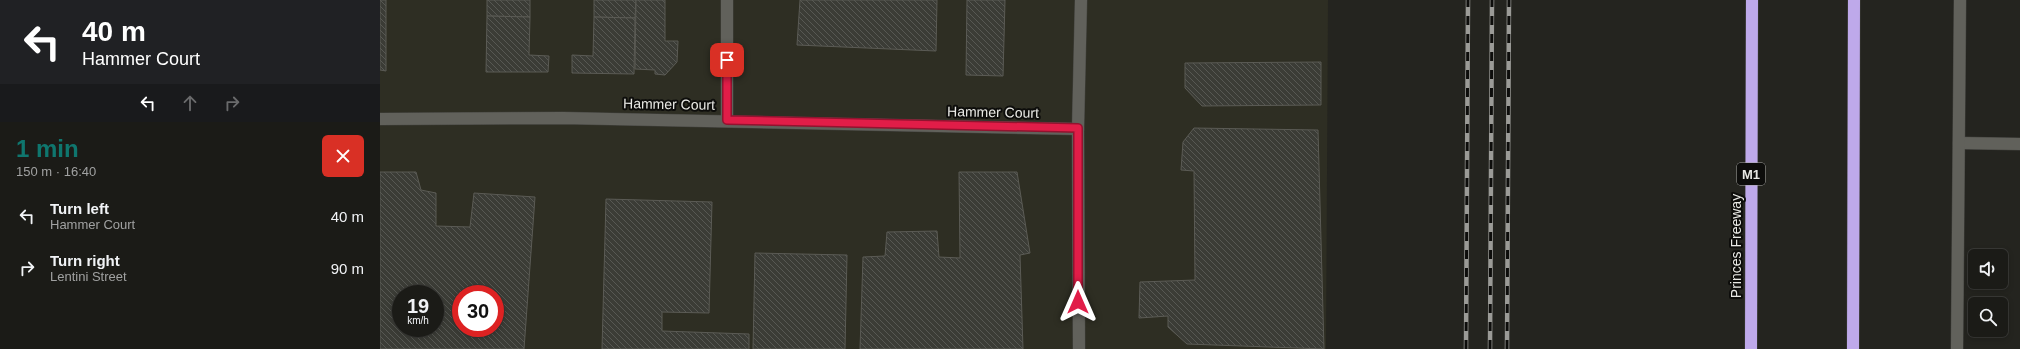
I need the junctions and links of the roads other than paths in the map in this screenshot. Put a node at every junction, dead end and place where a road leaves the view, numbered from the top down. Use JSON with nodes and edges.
{"nodes":[{"id":1,"x":727,"y":0,"type":"edge"},
{"id":2,"x":1081,"y":0,"type":"edge"},
{"id":3,"x":1752,"y":0,"type":"edge"},
{"id":4,"x":1854,"y":0,"type":"edge"},
{"id":5,"x":1960,"y":0,"type":"edge"},
{"id":6,"x":380,"y":118,"type":"edge"},
{"id":7,"x":727,"y":120,"type":"junction"},
{"id":8,"x":1078,"y":128,"type":"junction"},
{"id":9,"x":1959,"y":143,"type":"junction"},
{"id":10,"x":2020,"y":144,"type":"edge"},
{"id":11,"x":1079,"y":349,"type":"edge"},
{"id":12,"x":1751,"y":349,"type":"edge"},
{"id":13,"x":1853,"y":349,"type":"edge"},
{"id":14,"x":1957,"y":349,"type":"edge"}],
"edges":[{"from":1,"to":7,"type":"street"},
{"from":2,"to":8,"type":"street"},
{"from":3,"to":12,"type":"highway","name":"Princes Freeway","number":"M1"},
{"from":4,"to":13,"type":"highway"},
{"from":5,"to":9,"type":"street"},
{"from":6,"to":7,"type":"street","name":"Hammer Court"},
{"from":7,"to":8,"type":"street","name":"Hammer Court"},
{"from":8,"to":11,"type":"street"},
{"from":9,"to":10,"type":"street"},
{"from":9,"to":14,"type":"street"}]}
